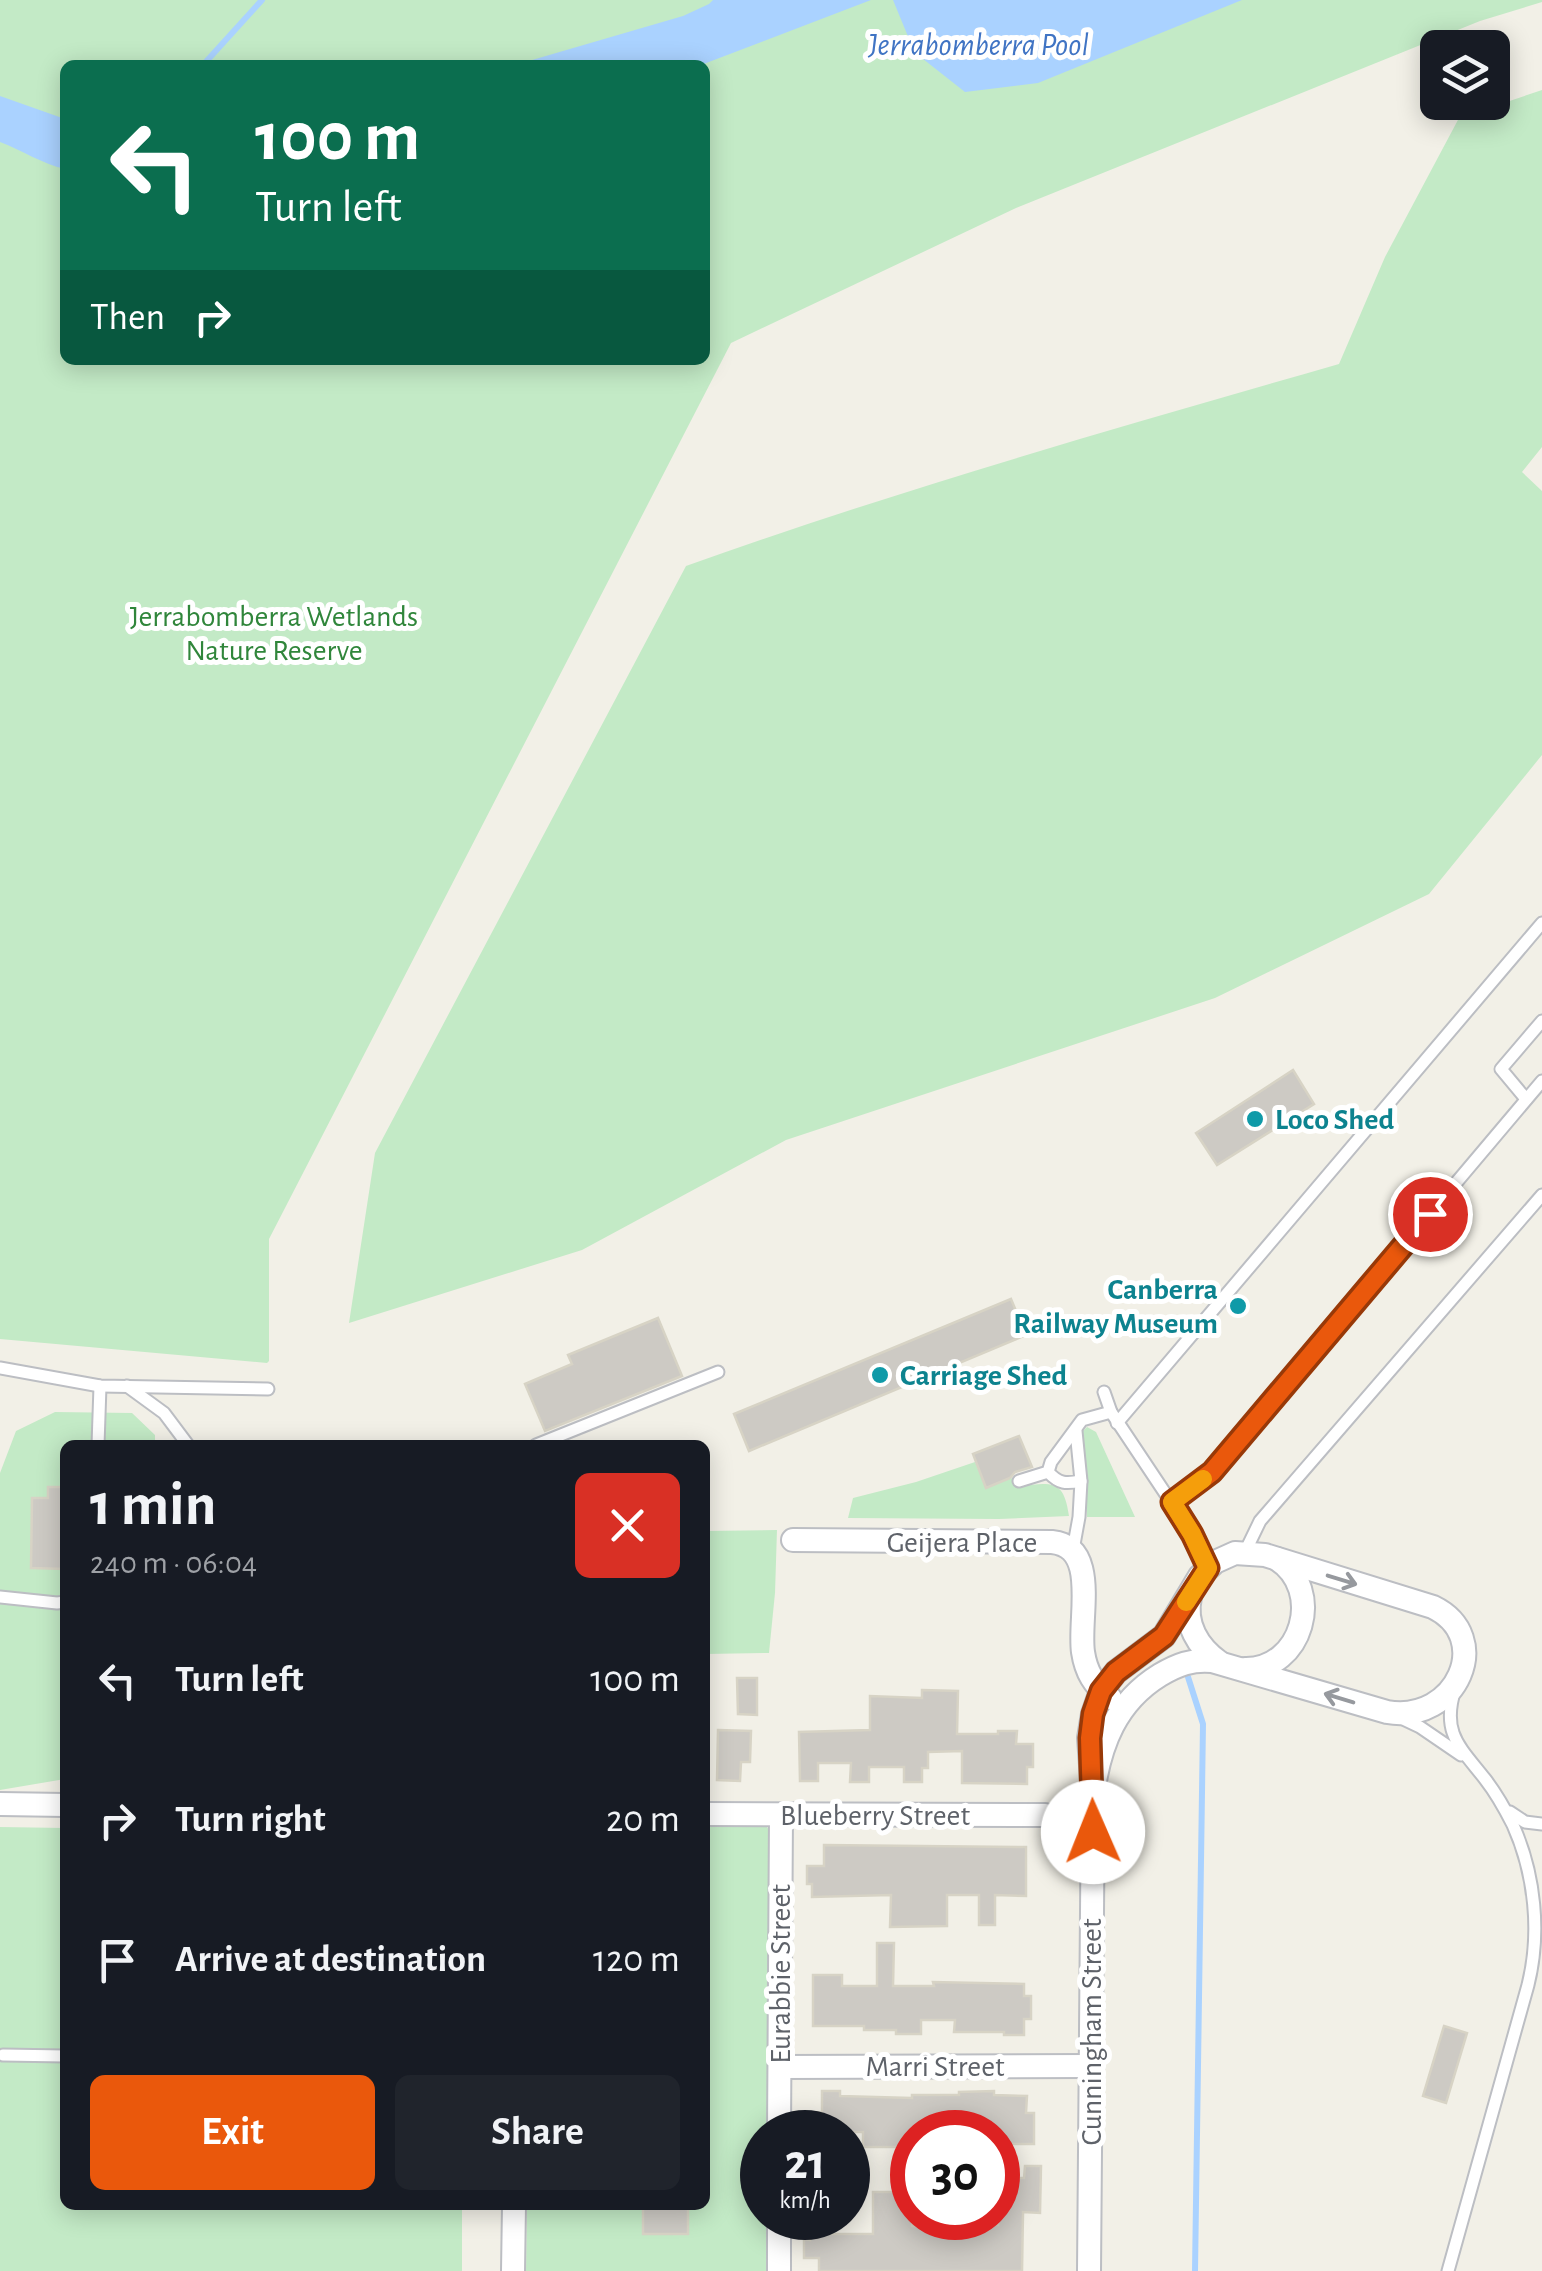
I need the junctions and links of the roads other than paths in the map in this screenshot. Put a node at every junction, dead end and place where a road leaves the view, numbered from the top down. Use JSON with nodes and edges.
{"nodes":[{"id":1,"x":1542,"y":923,"type":"edge"},
{"id":2,"x":1542,"y":1021,"type":"edge"},
{"id":3,"x":1542,"y":1081,"type":"edge"},
{"id":4,"x":1526,"y":1100,"type":"junction"},
{"id":5,"x":1542,"y":1195,"type":"edge"},
{"id":6,"x":0,"y":1368,"type":"edge"},
{"id":7,"x":718,"y":1372,"type":"dead end"},
{"id":8,"x":100,"y":1386,"type":"junction"},
{"id":9,"x":127,"y":1386,"type":"junction"},
{"id":10,"x":268,"y":1389,"type":"dead end"},
{"id":11,"x":1104,"y":1392,"type":"dead end"},
{"id":12,"x":1114,"y":1418,"type":"junction"},
{"id":13,"x":1076,"y":1431,"type":"junction"},
{"id":14,"x":98,"y":1440,"type":"edge"},
{"id":15,"x":184,"y":1440,"type":"edge"},
{"id":16,"x":548,"y":1440,"type":"edge"},
{"id":17,"x":1048,"y":1472,"type":"junction"},
{"id":18,"x":1081,"y":1481,"type":"junction"},
{"id":19,"x":1019,"y":1482,"type":"dead end"},
{"id":20,"x":1172,"y":1502,"type":"junction"},
{"id":21,"x":794,"y":1540,"type":"dead end"},
{"id":22,"x":1073,"y":1550,"type":"junction"},
{"id":23,"x":1245,"y":1552,"type":"junction"},
{"id":24,"x":1274,"y":1558,"type":"junction"},
{"id":25,"x":1208,"y":1568,"type":"junction"},
{"id":26,"x":1193,"y":1588,"type":"junction"},
{"id":27,"x":0,"y":1597,"type":"edge"},
{"id":28,"x":60,"y":1603,"type":"edge"},
{"id":29,"x":1230,"y":1665,"type":"junction"},
{"id":30,"x":1460,"y":1676,"type":"junction"},
{"id":31,"x":1101,"y":1691,"type":"junction"},
{"id":32,"x":1122,"y":1709,"type":"junction"},
{"id":33,"x":1387,"y":1712,"type":"junction"},
{"id":34,"x":1480,"y":1772,"type":"junction"},
{"id":35,"x":1093,"y":1793,"type":"junction"},
{"id":36,"x":0,"y":1804,"type":"edge"},
{"id":37,"x":60,"y":1804,"type":"edge"},
{"id":38,"x":1502,"y":1804,"type":"junction"},
{"id":39,"x":710,"y":1814,"type":"edge"},
{"id":40,"x":782,"y":1815,"type":"junction"},
{"id":41,"x":1045,"y":1816,"type":"dead end"},
{"id":42,"x":1542,"y":1824,"type":"edge"},
{"id":43,"x":3,"y":2055,"type":"dead end"},
{"id":44,"x":60,"y":2056,"type":"edge"},
{"id":45,"x":1091,"y":2066,"type":"junction"},
{"id":46,"x":780,"y":2067,"type":"junction"},
{"id":47,"x":780,"y":2110,"type":"edge"},
{"id":48,"x":514,"y":2210,"type":"edge"},
{"id":49,"x":779,"y":2240,"type":"edge"},
{"id":50,"x":513,"y":2271,"type":"edge"},
{"id":51,"x":778,"y":2271,"type":"edge"},
{"id":52,"x":1089,"y":2271,"type":"edge"},
{"id":53,"x":1448,"y":2271,"type":"edge"}],
"edges":[{"from":1,"to":12,"type":"lane"},
{"from":2,"to":4,"type":"lane"},
{"from":3,"to":4,"type":"lane"},
{"from":4,"to":20,"type":"lane"},
{"from":5,"to":23,"type":"lane"},
{"from":6,"to":8,"type":"lane"},
{"from":7,"to":16,"type":"lane"},
{"from":8,"to":9,"type":"lane"},
{"from":8,"to":14,"type":"lane"},
{"from":9,"to":10,"type":"lane"},
{"from":9,"to":15,"type":"lane"},
{"from":11,"to":12,"type":"lane"},
{"from":12,"to":13,"type":"lane"},
{"from":12,"to":20,"type":"lane"},
{"from":13,"to":17,"type":"lane"},
{"from":13,"to":18,"type":"lane"},
{"from":17,"to":18,"type":"lane"},
{"from":17,"to":19,"type":"lane"},
{"from":18,"to":22,"type":"lane"},
{"from":20,"to":25,"type":"lane"},
{"from":21,"to":22,"type":"street","name":"Geijera Place"},
{"from":22,"to":31,"type":"street","name":"Geijera Place"},
{"from":23,"to":24,"type":"street"},
{"from":23,"to":25,"type":"street"},
{"from":24,"to":29,"type":"street"},
{"from":24,"to":30,"type":"street","one_way":true},
{"from":25,"to":26,"type":"street"},
{"from":26,"to":29,"type":"street"},
{"from":26,"to":31,"type":"street"},
{"from":27,"to":28,"type":"lane"},
{"from":29,"to":32,"type":"street","name":"Cunningham Street"},
{"from":33,"to":29,"type":"street","name":"Cunningham Street","one_way":true},
{"from":30,"to":33,"type":"street","name":"Cunningham Street"},
{"from":30,"to":34,"type":"lane"},
{"from":31,"to":32,"type":"street","name":"Geijera Place"},
{"from":31,"to":35,"type":"street","name":"Cunningham Street"},
{"from":32,"to":35,"type":"street","name":"Cunningham Street"},
{"from":33,"to":34,"type":"lane"},
{"from":34,"to":38,"type":"lane"},
{"from":35,"to":45,"type":"street","name":"Cunningham Street"},
{"from":36,"to":37,"type":"street"},
{"from":38,"to":42,"type":"lane"},
{"from":38,"to":53,"type":"lane"},
{"from":39,"to":40,"type":"street","name":"Blueberry Street"},
{"from":40,"to":41,"type":"street","name":"Blueberry Street"},
{"from":40,"to":46,"type":"street","name":"Eurabbie Street"},
{"from":43,"to":44,"type":"lane"},
{"from":45,"to":46,"type":"street","name":"Marri Street"},
{"from":45,"to":52,"type":"street","name":"Cunningham Street"},
{"from":46,"to":47,"type":"street","name":"Eurabbie Street"},
{"from":48,"to":50,"type":"street"},
{"from":49,"to":51,"type":"street"}]}
